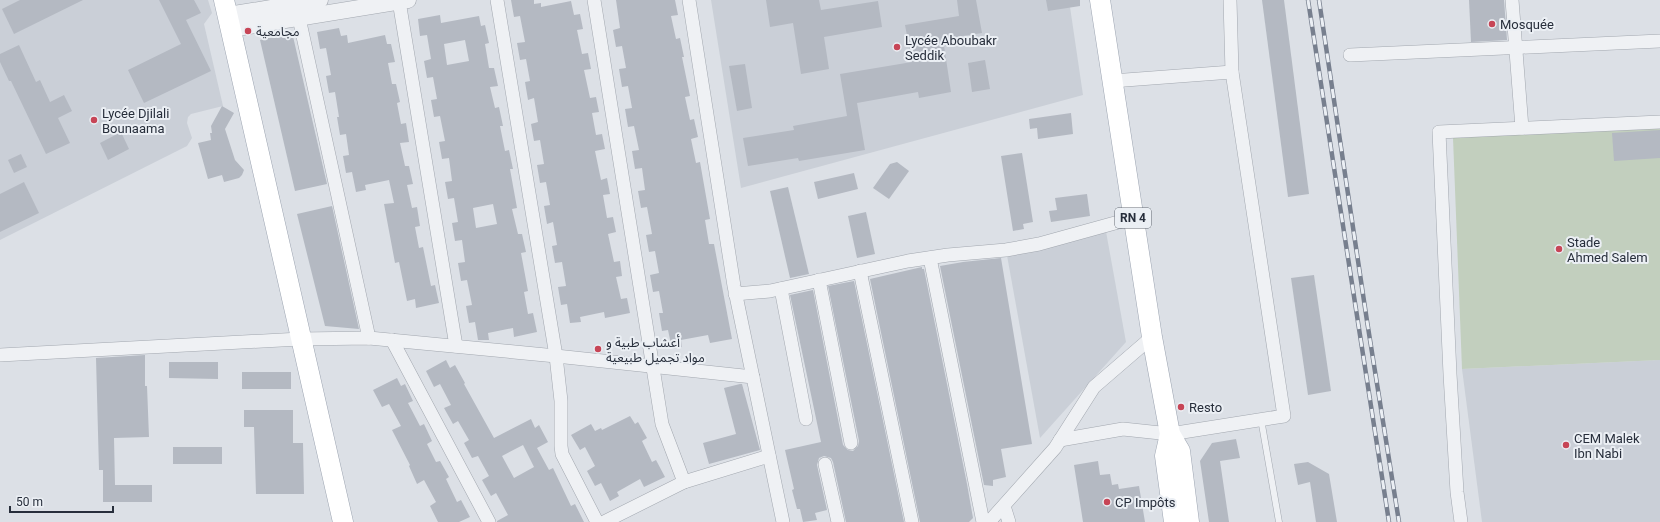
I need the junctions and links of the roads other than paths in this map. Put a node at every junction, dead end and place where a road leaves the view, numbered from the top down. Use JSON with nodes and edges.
{"nodes":[{"id":1,"x":320,"y":0,"type":"edge"},
{"id":2,"x":497,"y":0,"type":"edge"},
{"id":3,"x":594,"y":0,"type":"edge"},
{"id":4,"x":689,"y":0,"type":"edge"},
{"id":5,"x":1100,"y":0,"type":"edge"},
{"id":6,"x":1230,"y":0,"type":"edge"},
{"id":7,"x":1512,"y":0,"type":"edge"},
{"id":8,"x":403,"y":1,"type":"edge"},
{"id":9,"x":228,"y":14,"type":"edge"},
{"id":10,"x":299,"y":18,"type":"junction"},
{"id":11,"x":1660,"y":41,"type":"edge"},
{"id":12,"x":1515,"y":48,"type":"junction"},
{"id":13,"x":1350,"y":55,"type":"dead end"},
{"id":14,"x":1232,"y":72,"type":"junction"},
{"id":15,"x":1112,"y":81,"type":"junction"},
{"id":16,"x":1660,"y":122,"type":"edge"},
{"id":17,"x":1522,"y":128,"type":"junction"},
{"id":18,"x":1133,"y":218,"type":"junction"},
{"id":19,"x":930,"y":258,"type":"junction"},
{"id":20,"x":860,"y":271,"type":"junction"},
{"id":21,"x":819,"y":280,"type":"junction"},
{"id":22,"x":781,"y":289,"type":"junction"},
{"id":23,"x":735,"y":294,"type":"junction"},
{"id":24,"x":1152,"y":337,"type":"junction"},
{"id":25,"x":369,"y":338,"type":"junction"},
{"id":26,"x":300,"y":339,"type":"junction"},
{"id":27,"x":392,"y":340,"type":"junction"},
{"id":28,"x":456,"y":346,"type":"junction"},
{"id":29,"x":0,"y":355,"type":"edge"},
{"id":30,"x":556,"y":356,"type":"junction"},
{"id":31,"x":653,"y":366,"type":"junction"},
{"id":32,"x":753,"y":377,"type":"junction"},
{"id":33,"x":806,"y":419,"type":"dead end"},
{"id":34,"x":1261,"y":419,"type":"junction"},
{"id":35,"x":1170,"y":434,"type":"junction"},
{"id":36,"x":1060,"y":440,"type":"junction"},
{"id":37,"x":850,"y":443,"type":"dead end"},
{"id":38,"x":769,"y":456,"type":"junction"},
{"id":39,"x":825,"y":464,"type":"dead end"},
{"id":40,"x":684,"y":482,"type":"junction"},
{"id":41,"x":1004,"y":506,"type":"junction"},
{"id":42,"x":343,"y":522,"type":"edge"},
{"id":43,"x":490,"y":522,"type":"edge"},
{"id":44,"x":597,"y":522,"type":"edge"},
{"id":45,"x":604,"y":522,"type":"edge"},
{"id":46,"x":783,"y":522,"type":"edge"},
{"id":47,"x":838,"y":522,"type":"edge"},
{"id":48,"x":912,"y":522,"type":"edge"},
{"id":49,"x":983,"y":522,"type":"edge"},
{"id":50,"x":989,"y":522,"type":"edge"},
{"id":51,"x":1009,"y":522,"type":"edge"},
{"id":52,"x":1174,"y":522,"type":"edge"},
{"id":53,"x":1189,"y":522,"type":"edge"},
{"id":54,"x":1279,"y":522,"type":"edge"},
{"id":55,"x":1461,"y":522,"type":"edge"}],
"edges":[{"from":1,"to":9,"type":"street"},
{"from":2,"to":30,"type":"street"},
{"from":3,"to":31,"type":"street"},
{"from":4,"to":23,"type":"street"},
{"from":5,"to":15,"type":"main road","number":"RN 4"},
{"from":6,"to":14,"type":"street"},
{"from":7,"to":12,"type":"street"},
{"from":8,"to":10,"type":"street"},
{"from":8,"to":28,"type":"street"},
{"from":9,"to":10,"type":"street"},
{"from":9,"to":26,"type":"main road"},
{"from":10,"to":25,"type":"street"},
{"from":11,"to":12,"type":"street"},
{"from":12,"to":13,"type":"street"},
{"from":12,"to":17,"type":"street"},
{"from":14,"to":15,"type":"street"},
{"from":14,"to":34,"type":"street"},
{"from":15,"to":18,"type":"main road","number":"RN 4"},
{"from":16,"to":17,"type":"street"},
{"from":17,"to":55,"type":"street"},
{"from":18,"to":19,"type":"street"},
{"from":18,"to":24,"type":"main road","number":"RN 4"},
{"from":19,"to":20,"type":"street"},
{"from":19,"to":49,"type":"street"},
{"from":20,"to":21,"type":"street"},
{"from":20,"to":48,"type":"street"},
{"from":21,"to":22,"type":"street"},
{"from":21,"to":37,"type":"street"},
{"from":22,"to":23,"type":"street"},
{"from":22,"to":33,"type":"street"},
{"from":23,"to":32,"type":"street"},
{"from":24,"to":35,"type":"main road","number":"RN 4"},
{"from":24,"to":36,"type":"street"},
{"from":25,"to":26,"type":"street"},
{"from":25,"to":27,"type":"street"},
{"from":26,"to":29,"type":"street"},
{"from":26,"to":42,"type":"main road"},
{"from":27,"to":28,"type":"street"},
{"from":27,"to":43,"type":"street"},
{"from":28,"to":30,"type":"street"},
{"from":30,"to":31,"type":"street"},
{"from":30,"to":44,"type":"street"},
{"from":31,"to":32,"type":"street"},
{"from":31,"to":40,"type":"street"},
{"from":32,"to":38,"type":"street"},
{"from":34,"to":35,"type":"street"},
{"from":34,"to":54,"type":"lane"},
{"from":35,"to":36,"type":"street"},
{"from":35,"to":52,"type":"main road","number":"RN 4"},
{"from":35,"to":53,"type":"main road","number":"RN 4"},
{"from":36,"to":41,"type":"street"},
{"from":38,"to":40,"type":"street"},
{"from":38,"to":46,"type":"street"},
{"from":39,"to":47,"type":"street"},
{"from":40,"to":45,"type":"street"},
{"from":41,"to":50,"type":"street"},
{"from":41,"to":51,"type":"street"}]}
